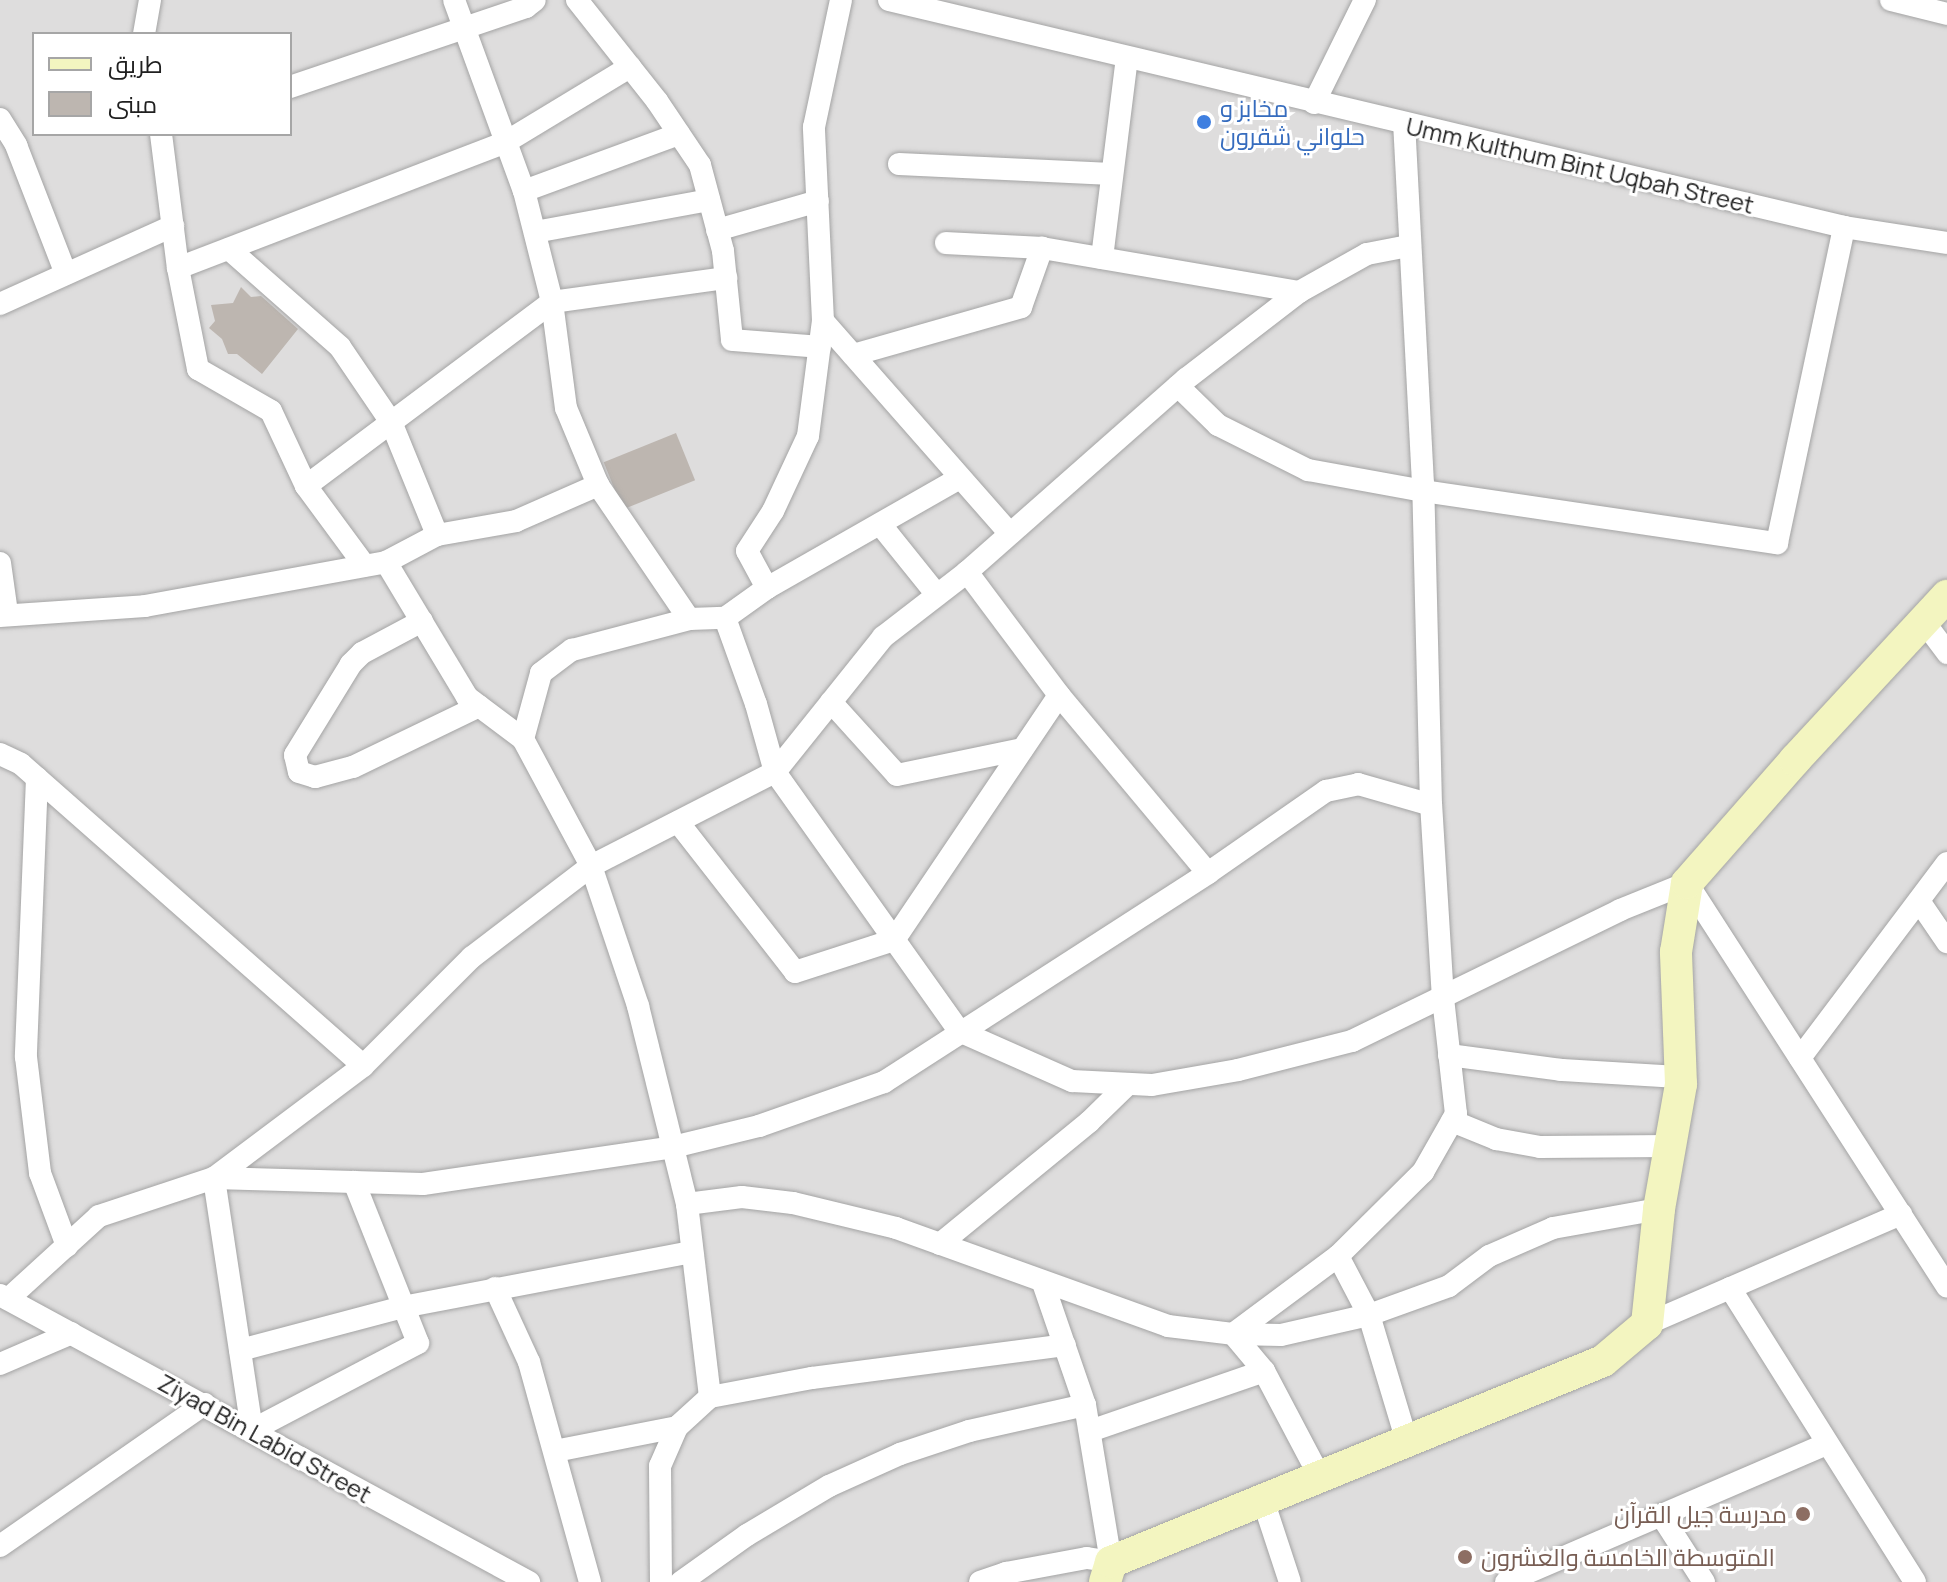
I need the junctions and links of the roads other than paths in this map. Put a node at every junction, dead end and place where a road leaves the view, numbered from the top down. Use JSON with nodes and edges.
{"nodes":[{"id":1,"x":150,"y":0,"type":"edge"},
{"id":2,"x":454,"y":0,"type":"edge"},
{"id":3,"x":535,"y":0,"type":"edge"},
{"id":4,"x":577,"y":0,"type":"edge"},
{"id":5,"x":841,"y":0,"type":"edge"},
{"id":6,"x":889,"y":0,"type":"edge"},
{"id":7,"x":1365,"y":0,"type":"edge"},
{"id":8,"x":1891,"y":0,"type":"edge"},
{"id":9,"x":1947,"y":14,"type":"edge"},
{"id":10,"x":466,"y":27,"type":"junction"},
{"id":11,"x":144,"y":32,"type":"edge"},
{"id":12,"x":1127,"y":58,"type":"junction"},
{"id":13,"x":630,"y":67,"type":"junction"},
{"id":14,"x":292,"y":86,"type":"edge"},
{"id":15,"x":1314,"y":103,"type":"junction"},
{"id":16,"x":0,"y":119,"type":"edge"},
{"id":17,"x":1404,"y":124,"type":"junction"},
{"id":18,"x":679,"y":134,"type":"junction"},
{"id":19,"x":161,"y":136,"type":"edge"},
{"id":20,"x":506,"y":142,"type":"junction"},
{"id":21,"x":8,"y":150,"type":"edge"},
{"id":22,"x":899,"y":164,"type":"dead end"},
{"id":23,"x":1112,"y":174,"type":"junction"},
{"id":24,"x":524,"y":191,"type":"junction"},
{"id":25,"x":709,"y":200,"type":"junction"},
{"id":26,"x":818,"y":201,"type":"junction"},
{"id":27,"x":173,"y":226,"type":"junction"},
{"id":28,"x":1844,"y":227,"type":"junction"},
{"id":29,"x":717,"y":230,"type":"junction"},
{"id":30,"x":535,"y":232,"type":"junction"},
{"id":31,"x":946,"y":243,"type":"dead end"},
{"id":32,"x":1947,"y":243,"type":"edge"},
{"id":33,"x":1408,"y":246,"type":"junction"},
{"id":34,"x":1042,"y":248,"type":"junction"},
{"id":35,"x":229,"y":249,"type":"junction"},
{"id":36,"x":1102,"y":258,"type":"junction"},
{"id":37,"x":178,"y":268,"type":"junction"},
{"id":38,"x":66,"y":274,"type":"junction"},
{"id":39,"x":726,"y":278,"type":"junction"},
{"id":40,"x":1299,"y":292,"type":"junction"},
{"id":41,"x":552,"y":302,"type":"junction"},
{"id":42,"x":0,"y":304,"type":"edge"},
{"id":43,"x":823,"y":321,"type":"junction"},
{"id":44,"x":820,"y":347,"type":"junction"},
{"id":45,"x":853,"y":355,"type":"junction"},
{"id":46,"x":1178,"y":386,"type":"junction"},
{"id":47,"x":391,"y":422,"type":"junction"},
{"id":48,"x":960,"y":478,"type":"junction"},
{"id":49,"x":598,"y":485,"type":"junction"},
{"id":50,"x":306,"y":486,"type":"junction"},
{"id":51,"x":1423,"y":491,"type":"junction"},
{"id":52,"x":880,"y":524,"type":"junction"},
{"id":53,"x":1010,"y":534,"type":"junction"},
{"id":54,"x":437,"y":535,"type":"junction"},
{"id":55,"x":0,"y":563,"type":"edge"},
{"id":56,"x":376,"y":564,"type":"junction"},
{"id":57,"x":967,"y":572,"type":"junction"},
{"id":58,"x":767,"y":588,"type":"junction"},
{"id":59,"x":937,"y":595,"type":"junction"},
{"id":60,"x":1947,"y":596,"type":"edge"},
{"id":61,"x":3,"y":614,"type":"edge"},
{"id":62,"x":725,"y":618,"type":"junction"},
{"id":63,"x":689,"y":619,"type":"junction"},
{"id":64,"x":422,"y":621,"type":"junction"},
{"id":65,"x":1924,"y":622,"type":"junction"},
{"id":66,"x":1947,"y":653,"type":"edge"},
{"id":67,"x":1059,"y":695,"type":"junction"},
{"id":68,"x":831,"y":702,"type":"junction"},
{"id":69,"x":479,"y":706,"type":"junction"},
{"id":70,"x":523,"y":739,"type":"junction"},
{"id":71,"x":1022,"y":749,"type":"junction"},
{"id":72,"x":0,"y":754,"type":"edge"},
{"id":73,"x":775,"y":772,"type":"junction"},
{"id":74,"x":37,"y":778,"type":"junction"},
{"id":75,"x":1431,"y":805,"type":"junction"},
{"id":76,"x":678,"y":822,"type":"junction"},
{"id":77,"x":1947,"y":863,"type":"edge"},
{"id":78,"x":591,"y":866,"type":"junction"},
{"id":79,"x":1208,"y":873,"type":"junction"},
{"id":80,"x":1687,"y":883,"type":"junction"},
{"id":81,"x":1919,"y":901,"type":"junction"},
{"id":82,"x":894,"y":940,"type":"junction"},
{"id":83,"x":1947,"y":942,"type":"edge"},
{"id":84,"x":1443,"y":999,"type":"junction"},
{"id":85,"x":959,"y":1031,"type":"junction"},
{"id":86,"x":1449,"y":1055,"type":"junction"},
{"id":87,"x":1800,"y":1058,"type":"junction"},
{"id":88,"x":363,"y":1066,"type":"junction"},
{"id":89,"x":1680,"y":1077,"type":"junction"},
{"id":90,"x":1128,"y":1084,"type":"junction"},
{"id":91,"x":1452,"y":1121,"type":"junction"},
{"id":92,"x":1670,"y":1146,"type":"junction"},
{"id":93,"x":673,"y":1147,"type":"junction"},
{"id":94,"x":214,"y":1178,"type":"junction"},
{"id":95,"x":354,"y":1182,"type":"junction"},
{"id":96,"x":687,"y":1204,"type":"junction"},
{"id":97,"x":1659,"y":1209,"type":"junction"},
{"id":98,"x":1901,"y":1214,"type":"junction"},
{"id":99,"x":940,"y":1244,"type":"junction"},
{"id":100,"x":67,"y":1246,"type":"junction"},
{"id":101,"x":692,"y":1252,"type":"junction"},
{"id":102,"x":1338,"y":1256,"type":"junction"},
{"id":103,"x":1043,"y":1283,"type":"junction"},
{"id":104,"x":1947,"y":1286,"type":"edge"},
{"id":105,"x":495,"y":1288,"type":"junction"},
{"id":106,"x":1730,"y":1288,"type":"junction"},
{"id":107,"x":4,"y":1297,"type":"edge"},
{"id":108,"x":403,"y":1307,"type":"junction"},
{"id":109,"x":1369,"y":1315,"type":"junction"},
{"id":110,"x":1647,"y":1324,"type":"junction"},
{"id":111,"x":72,"y":1333,"type":"junction"},
{"id":112,"x":1233,"y":1334,"type":"junction"},
{"id":113,"x":1065,"y":1345,"type":"junction"},
{"id":114,"x":240,"y":1350,"type":"junction"},
{"id":115,"x":0,"y":1364,"type":"edge"},
{"id":116,"x":1264,"y":1371,"type":"junction"},
{"id":117,"x":710,"y":1397,"type":"junction"},
{"id":118,"x":204,"y":1404,"type":"junction"},
{"id":119,"x":1085,"y":1405,"type":"junction"},
{"id":120,"x":677,"y":1427,"type":"junction"},
{"id":121,"x":252,"y":1430,"type":"junction"},
{"id":122,"x":1090,"y":1431,"type":"junction"},
{"id":123,"x":1407,"y":1442,"type":"junction"},
{"id":124,"x":1826,"y":1444,"type":"junction"},
{"id":125,"x":555,"y":1451,"type":"junction"},
{"id":126,"x":1320,"y":1477,"type":"junction"},
{"id":127,"x":1263,"y":1500,"type":"junction"},
{"id":128,"x":1661,"y":1515,"type":"junction"},
{"id":129,"x":0,"y":1546,"type":"edge"},
{"id":130,"x":1108,"y":1572,"type":"edge"},
{"id":131,"x":529,"y":1582,"type":"edge"},
{"id":132,"x":590,"y":1582,"type":"edge"},
{"id":133,"x":661,"y":1582,"type":"edge"},
{"id":134,"x":681,"y":1582,"type":"edge"},
{"id":135,"x":980,"y":1582,"type":"edge"},
{"id":136,"x":1290,"y":1582,"type":"edge"},
{"id":137,"x":1506,"y":1582,"type":"edge"},
{"id":138,"x":1704,"y":1582,"type":"edge"},
{"id":139,"x":1915,"y":1582,"type":"edge"}],
"edges":[{"from":1,"to":11,"type":"street"},
{"from":2,"to":10,"type":"street"},
{"from":3,"to":10,"type":"street"},
{"from":4,"to":13,"type":"street"},
{"from":5,"to":26,"type":"street"},
{"from":6,"to":12,"type":"street","name":"Umm Kulthum Bint Uqbah Street"},
{"from":7,"to":15,"type":"street"},
{"from":8,"to":9,"type":"street"},
{"from":10,"to":14,"type":"street"},
{"from":10,"to":20,"type":"street"},
{"from":12,"to":15,"type":"street","name":"Umm Kulthum Bint Uqbah Street"},
{"from":12,"to":23,"type":"street"},
{"from":13,"to":18,"type":"street"},
{"from":13,"to":20,"type":"street"},
{"from":15,"to":17,"type":"street","name":"Umm Kulthum Bint Uqbah Street"},
{"from":16,"to":21,"type":"street"},
{"from":17,"to":28,"type":"street","name":"Umm Kulthum Bint Uqbah Street"},
{"from":17,"to":33,"type":"street"},
{"from":18,"to":24,"type":"street"},
{"from":18,"to":25,"type":"street"},
{"from":19,"to":27,"type":"street"},
{"from":20,"to":24,"type":"street"},
{"from":20,"to":35,"type":"street"},
{"from":21,"to":38,"type":"street"},
{"from":22,"to":23,"type":"street"},
{"from":23,"to":36,"type":"street"},
{"from":24,"to":30,"type":"street"},
{"from":25,"to":29,"type":"street"},
{"from":25,"to":30,"type":"street"},
{"from":26,"to":29,"type":"street"},
{"from":26,"to":43,"type":"street"},
{"from":27,"to":37,"type":"street"},
{"from":27,"to":38,"type":"street"},
{"from":28,"to":32,"type":"street","name":"Umm Kulthum Bint Uqbah Street"},
{"from":28,"to":51,"type":"street"},
{"from":29,"to":39,"type":"street"},
{"from":30,"to":41,"type":"street"},
{"from":31,"to":34,"type":"street"},
{"from":33,"to":40,"type":"street"},
{"from":33,"to":51,"type":"street"},
{"from":34,"to":36,"type":"street"},
{"from":34,"to":45,"type":"street"},
{"from":35,"to":37,"type":"street"},
{"from":35,"to":47,"type":"street"},
{"from":36,"to":40,"type":"street"},
{"from":37,"to":50,"type":"street"},
{"from":38,"to":42,"type":"street"},
{"from":39,"to":41,"type":"street"},
{"from":39,"to":44,"type":"street"},
{"from":40,"to":46,"type":"street"},
{"from":41,"to":47,"type":"street"},
{"from":41,"to":49,"type":"street"},
{"from":43,"to":44,"type":"street"},
{"from":43,"to":45,"type":"street"},
{"from":44,"to":58,"type":"street"},
{"from":45,"to":48,"type":"street"},
{"from":46,"to":51,"type":"street"},
{"from":46,"to":53,"type":"street"},
{"from":47,"to":50,"type":"street"},
{"from":47,"to":54,"type":"street"},
{"from":48,"to":52,"type":"street"},
{"from":48,"to":53,"type":"street"},
{"from":49,"to":54,"type":"street"},
{"from":49,"to":63,"type":"street"},
{"from":50,"to":56,"type":"street"},
{"from":51,"to":75,"type":"street"},
{"from":52,"to":58,"type":"street"},
{"from":52,"to":59,"type":"street"},
{"from":53,"to":57,"type":"street"},
{"from":54,"to":56,"type":"street"},
{"from":55,"to":61,"type":"street"},
{"from":56,"to":61,"type":"street"},
{"from":56,"to":64,"type":"street"},
{"from":57,"to":59,"type":"street"},
{"from":57,"to":67,"type":"street"},
{"from":58,"to":62,"type":"street"},
{"from":59,"to":68,"type":"street"},
{"from":60,"to":65,"type":"street"},
{"from":62,"to":63,"type":"street"},
{"from":62,"to":73,"type":"street"},
{"from":63,"to":70,"type":"street"},
{"from":64,"to":69,"type":"street"},
{"from":64,"to":69,"type":"street"},
{"from":65,"to":66,"type":"street"},
{"from":65,"to":80,"type":"street"},
{"from":67,"to":71,"type":"street"},
{"from":67,"to":79,"type":"street"},
{"from":68,"to":71,"type":"street"},
{"from":68,"to":73,"type":"street"},
{"from":69,"to":70,"type":"street"},
{"from":70,"to":78,"type":"street"},
{"from":71,"to":82,"type":"street"},
{"from":72,"to":74,"type":"street"},
{"from":73,"to":76,"type":"street"},
{"from":73,"to":82,"type":"street"},
{"from":74,"to":88,"type":"street"},
{"from":74,"to":100,"type":"street"},
{"from":75,"to":79,"type":"street"},
{"from":75,"to":84,"type":"street"},
{"from":76,"to":78,"type":"street"},
{"from":76,"to":82,"type":"street"},
{"from":77,"to":81,"type":"street"},
{"from":78,"to":88,"type":"street"},
{"from":78,"to":93,"type":"street"},
{"from":79,"to":85,"type":"street"},
{"from":80,"to":84,"type":"street"},
{"from":80,"to":87,"type":"street"},
{"from":80,"to":89,"type":"street"},
{"from":81,"to":83,"type":"street"},
{"from":81,"to":87,"type":"street"},
{"from":82,"to":85,"type":"street"},
{"from":84,"to":86,"type":"street"},
{"from":84,"to":90,"type":"street"},
{"from":85,"to":90,"type":"street"},
{"from":85,"to":93,"type":"street"},
{"from":86,"to":89,"type":"street"},
{"from":86,"to":91,"type":"street"},
{"from":87,"to":98,"type":"street"},
{"from":88,"to":94,"type":"street"},
{"from":89,"to":92,"type":"street"},
{"from":90,"to":99,"type":"street"},
{"from":91,"to":92,"type":"street"},
{"from":91,"to":102,"type":"street"},
{"from":92,"to":97,"type":"street"},
{"from":93,"to":95,"type":"street"},
{"from":93,"to":96,"type":"street"},
{"from":94,"to":95,"type":"street"},
{"from":94,"to":100,"type":"street"},
{"from":94,"to":114,"type":"street"},
{"from":95,"to":108,"type":"street"},
{"from":96,"to":99,"type":"street"},
{"from":96,"to":101,"type":"street"},
{"from":97,"to":109,"type":"street"},
{"from":97,"to":110,"type":"street"},
{"from":98,"to":104,"type":"street"},
{"from":98,"to":106,"type":"street"},
{"from":99,"to":103,"type":"street"},
{"from":100,"to":107,"type":"street"},
{"from":101,"to":105,"type":"street"},
{"from":101,"to":117,"type":"street"},
{"from":102,"to":109,"type":"street"},
{"from":102,"to":112,"type":"street"},
{"from":103,"to":112,"type":"street"},
{"from":103,"to":113,"type":"street"},
{"from":105,"to":108,"type":"street"},
{"from":105,"to":125,"type":"street"},
{"from":106,"to":110,"type":"street"},
{"from":106,"to":124,"type":"street"},
{"from":107,"to":111,"type":"street","name":"Ziyad Bin Labid Street"},
{"from":108,"to":114,"type":"street"},
{"from":108,"to":121,"type":"street"},
{"from":109,"to":112,"type":"street"},
{"from":109,"to":123,"type":"street"},
{"from":110,"to":123,"type":"street"},
{"from":111,"to":115,"type":"street"},
{"from":111,"to":118,"type":"street","name":"Ziyad Bin Labid Street"},
{"from":112,"to":116,"type":"street"},
{"from":113,"to":117,"type":"street"},
{"from":113,"to":119,"type":"street"},
{"from":114,"to":121,"type":"street"},
{"from":116,"to":122,"type":"street"},
{"from":116,"to":126,"type":"street"},
{"from":117,"to":120,"type":"street"},
{"from":118,"to":121,"type":"street","name":"Ziyad Bin Labid Street"},
{"from":118,"to":129,"type":"street"},
{"from":119,"to":122,"type":"street"},
{"from":119,"to":134,"type":"street"},
{"from":120,"to":125,"type":"street"},
{"from":120,"to":133,"type":"street"},
{"from":121,"to":131,"type":"street","name":"Ziyad Bin Labid Street"},
{"from":122,"to":130,"type":"street"},
{"from":123,"to":126,"type":"street"},
{"from":124,"to":128,"type":"street"},
{"from":124,"to":139,"type":"street"},
{"from":125,"to":132,"type":"street"},
{"from":126,"to":127,"type":"street"},
{"from":127,"to":130,"type":"street"},
{"from":127,"to":136,"type":"street"},
{"from":128,"to":137,"type":"street"},
{"from":128,"to":138,"type":"street"},
{"from":130,"to":135,"type":"street"}]}
